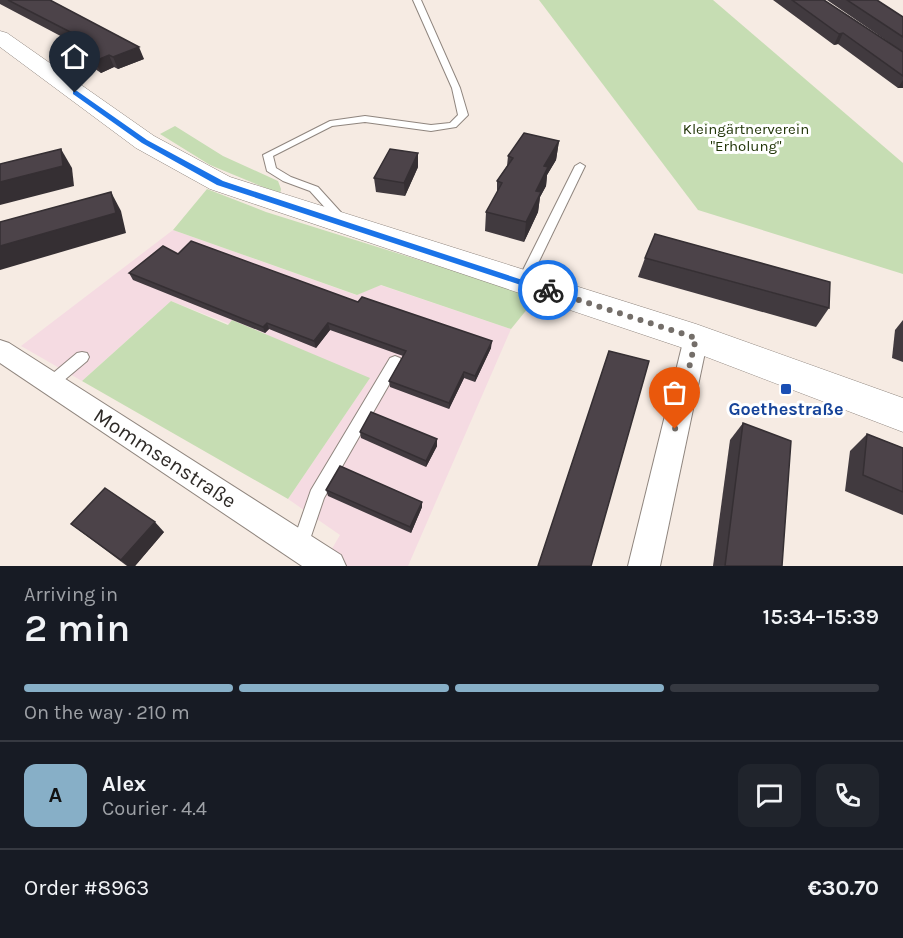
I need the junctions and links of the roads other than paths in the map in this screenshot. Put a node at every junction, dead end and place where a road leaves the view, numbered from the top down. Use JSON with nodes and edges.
{"nodes":[{"id":1,"x":417,"y":0,"type":"edge"},
{"id":2,"x":0,"y":37,"type":"edge"},
{"id":3,"x":580,"y":166,"type":"dead end"},
{"id":4,"x":350,"y":225,"type":"junction"},
{"id":5,"x":523,"y":282,"type":"junction"},
{"id":6,"x":696,"y":338,"type":"junction"},
{"id":7,"x":0,"y":350,"type":"edge"},
{"id":8,"x":82,"y":357,"type":"dead end"},
{"id":9,"x":394,"y":362,"type":"dead end"},
{"id":10,"x":51,"y":383,"type":"junction"},
{"id":11,"x":903,"y":415,"type":"edge"},
{"id":12,"x":300,"y":546,"type":"junction"},
{"id":13,"x":330,"y":566,"type":"edge"},
{"id":14,"x":644,"y":566,"type":"edge"}],
"edges":[{"from":1,"to":4,"type":"lane"},
{"from":2,"to":4,"type":"main road"},
{"from":3,"to":5,"type":"lane"},
{"from":4,"to":5,"type":"main road"},
{"from":5,"to":6,"type":"main road"},
{"from":6,"to":11,"type":"main road"},
{"from":6,"to":14,"type":"street"},
{"from":7,"to":10,"type":"street","name":"Mommsenstraße"},
{"from":8,"to":10,"type":"lane"},
{"from":9,"to":12,"type":"lane"},
{"from":10,"to":12,"type":"street","name":"Mommsenstraße"},
{"from":12,"to":13,"type":"street","name":"Mommsenstraße"}]}
